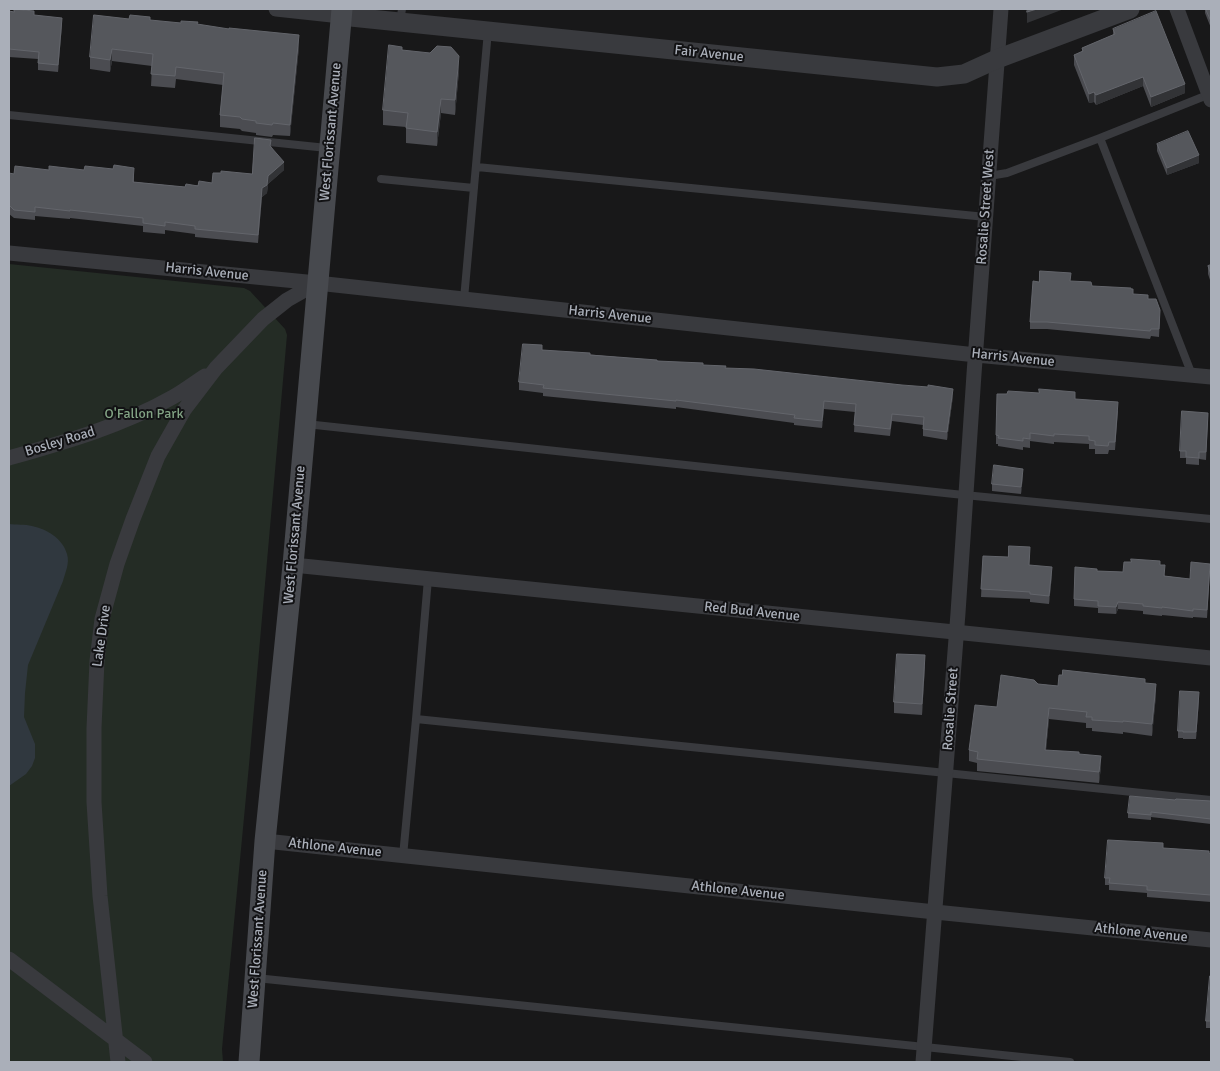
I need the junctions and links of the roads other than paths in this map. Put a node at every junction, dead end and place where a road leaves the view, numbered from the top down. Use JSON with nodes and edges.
{"nodes":[{"id":1,"x":276,"y":9,"type":"edge"},
{"id":2,"x":1002,"y":9,"type":"edge"},
{"id":3,"x":1130,"y":9,"type":"edge"},
{"id":4,"x":1177,"y":9,"type":"edge"},
{"id":5,"x":342,"y":12,"type":"edge"},
{"id":6,"x":401,"y":15,"type":"edge"},
{"id":7,"x":488,"y":31,"type":"junction"},
{"id":8,"x":997,"y":59,"type":"junction"},
{"id":9,"x":1210,"y":96,"type":"edge"},
{"id":10,"x":9,"y":116,"type":"edge"},
{"id":11,"x":1100,"y":138,"type":"junction"},
{"id":12,"x":329,"y":148,"type":"junction"},
{"id":13,"x":476,"y":167,"type":"junction"},
{"id":14,"x":988,"y":176,"type":"junction"},
{"id":15,"x":380,"y":179,"type":"dead end"},
{"id":16,"x":474,"y":188,"type":"junction"},
{"id":17,"x":986,"y":217,"type":"junction"},
{"id":18,"x":9,"y":253,"type":"edge"},
{"id":19,"x":317,"y":283,"type":"junction"},
{"id":20,"x":464,"y":299,"type":"junction"},
{"id":21,"x":976,"y":355,"type":"junction"},
{"id":22,"x":216,"y":368,"type":"junction"},
{"id":23,"x":1192,"y":376,"type":"junction"},
{"id":24,"x":1211,"y":377,"type":"edge"},
{"id":25,"x":305,"y":424,"type":"junction"},
{"id":26,"x":9,"y":458,"type":"edge"},
{"id":27,"x":966,"y":495,"type":"junction"},
{"id":28,"x":1211,"y":519,"type":"edge"},
{"id":29,"x":293,"y":565,"type":"junction"},
{"id":30,"x":428,"y":579,"type":"junction"},
{"id":31,"x":956,"y":633,"type":"junction"},
{"id":32,"x":1211,"y":658,"type":"edge"},
{"id":33,"x":416,"y":719,"type":"junction"},
{"id":34,"x":946,"y":774,"type":"junction"},
{"id":35,"x":1211,"y":800,"type":"edge"},
{"id":36,"x":265,"y":841,"type":"junction"},
{"id":37,"x":403,"y":856,"type":"junction"},
{"id":38,"x":935,"y":912,"type":"junction"},
{"id":39,"x":1211,"y":940,"type":"edge"},
{"id":40,"x":9,"y":959,"type":"edge"},
{"id":41,"x":255,"y":978,"type":"junction"},
{"id":42,"x":115,"y":1040,"type":"junction"},
{"id":43,"x":924,"y":1047,"type":"junction"},
{"id":44,"x":118,"y":1062,"type":"edge"},
{"id":45,"x":145,"y":1062,"type":"edge"},
{"id":46,"x":249,"y":1062,"type":"edge"},
{"id":47,"x":923,"y":1062,"type":"edge"},
{"id":48,"x":1070,"y":1062,"type":"edge"}],
"edges":[{"from":1,"to":5,"type":"street","name":"Fair Avenue"},
{"from":2,"to":8,"type":"street"},
{"from":3,"to":8,"type":"street","name":"Fair Avenue"},
{"from":4,"to":9,"type":"street"},
{"from":5,"to":6,"type":"street","name":"Fair Avenue"},
{"from":5,"to":12,"type":"main road","name":"West Florissant Avenue"},
{"from":6,"to":7,"type":"street","name":"Fair Avenue"},
{"from":7,"to":8,"type":"street","name":"Fair Avenue"},
{"from":7,"to":13,"type":"lane"},
{"from":8,"to":14,"type":"street","name":"Rosalie Street West"},
{"from":9,"to":11,"type":"lane"},
{"from":10,"to":12,"type":"lane"},
{"from":11,"to":14,"type":"lane"},
{"from":11,"to":23,"type":"lane"},
{"from":12,"to":19,"type":"main road","name":"West Florissant Avenue"},
{"from":13,"to":16,"type":"lane"},
{"from":13,"to":17,"type":"lane"},
{"from":14,"to":17,"type":"street","name":"Rosalie Street West"},
{"from":15,"to":16,"type":"lane"},
{"from":16,"to":20,"type":"lane"},
{"from":17,"to":21,"type":"street","name":"Rosalie Street West"},
{"from":18,"to":19,"type":"street","name":"Harris Avenue"},
{"from":19,"to":20,"type":"street","name":"Harris Avenue"},
{"from":19,"to":22,"type":"street","name":"Lake Drive"},
{"from":19,"to":25,"type":"main road","name":"West Florissant Avenue"},
{"from":20,"to":21,"type":"street","name":"Harris Avenue"},
{"from":21,"to":23,"type":"street","name":"Harris Avenue"},
{"from":21,"to":27,"type":"street","name":"Rosalie Street"},
{"from":22,"to":26,"type":"street","name":"Bosley Road"},
{"from":22,"to":42,"type":"street","name":"Lake Drive"},
{"from":23,"to":24,"type":"street","name":"Harris Avenue"},
{"from":25,"to":27,"type":"lane"},
{"from":25,"to":29,"type":"main road","name":"West Florissant Avenue"},
{"from":27,"to":28,"type":"lane"},
{"from":27,"to":31,"type":"street","name":"Rosalie Street"},
{"from":29,"to":30,"type":"street","name":"Red Bud Avenue"},
{"from":29,"to":36,"type":"main road","name":"West Florissant Avenue"},
{"from":30,"to":31,"type":"street","name":"Red Bud Avenue"},
{"from":30,"to":33,"type":"lane"},
{"from":31,"to":32,"type":"street","name":"Red Bud Avenue"},
{"from":31,"to":34,"type":"street","name":"Rosalie Street"},
{"from":33,"to":34,"type":"lane"},
{"from":33,"to":37,"type":"lane"},
{"from":34,"to":35,"type":"lane"},
{"from":34,"to":38,"type":"street","name":"Rosalie Street"},
{"from":36,"to":37,"type":"street","name":"Athlone Avenue"},
{"from":36,"to":41,"type":"main road","name":"West Florissant Avenue"},
{"from":37,"to":38,"type":"street","name":"Athlone Avenue"},
{"from":38,"to":39,"type":"street","name":"Athlone Avenue"},
{"from":38,"to":43,"type":"street","name":"Rosalie Street"},
{"from":40,"to":42,"type":"street"},
{"from":41,"to":43,"type":"lane"},
{"from":41,"to":46,"type":"main road","name":"West Florissant Avenue"},
{"from":42,"to":44,"type":"street","name":"Lake Drive"},
{"from":42,"to":45,"type":"street"},
{"from":43,"to":47,"type":"street","name":"Rosalie Street"},
{"from":43,"to":48,"type":"lane"}]}
